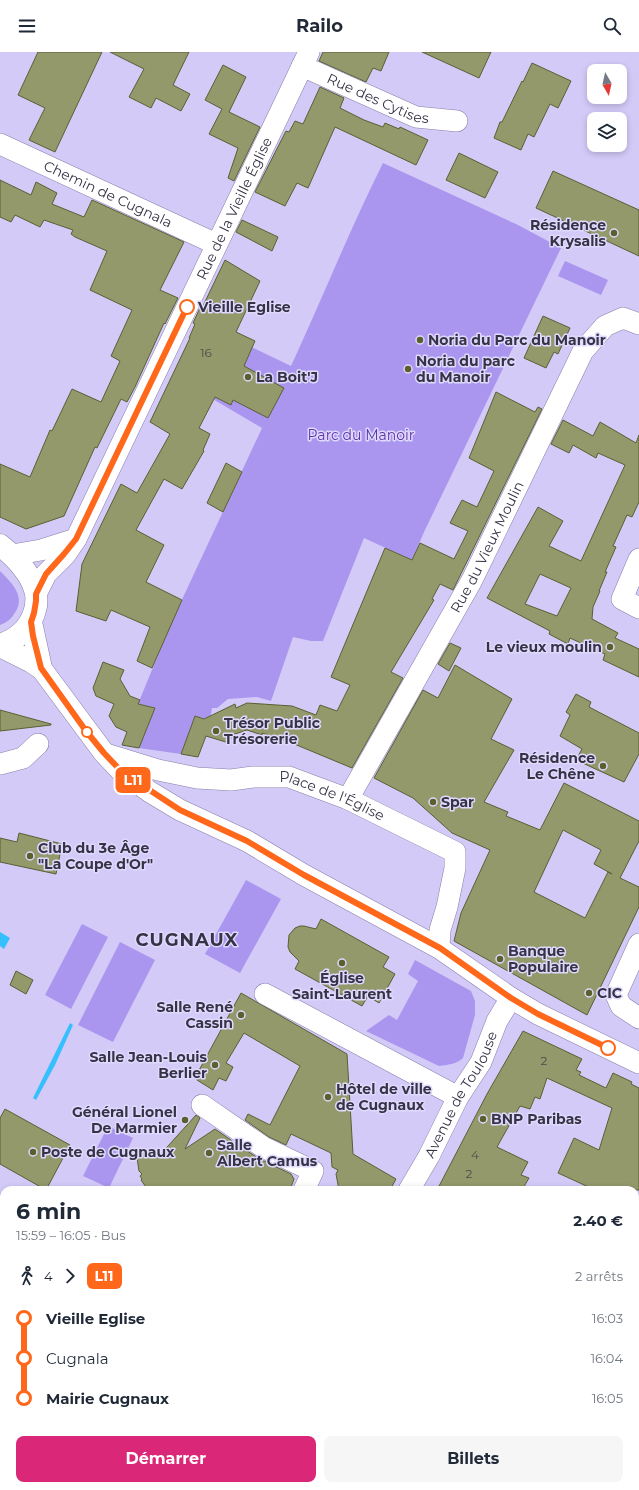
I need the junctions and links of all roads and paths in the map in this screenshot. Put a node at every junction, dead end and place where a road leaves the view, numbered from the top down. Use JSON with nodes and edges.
{"nodes":[{"id":1,"x":305,"y":59,"type":"edge"},
{"id":2,"x":457,"y":121,"type":"dead end"},
{"id":3,"x":0,"y":144,"type":"edge"},
{"id":4,"x":216,"y":244,"type":"junction"},
{"id":5,"x":639,"y":324,"type":"edge"},
{"id":6,"x":76,"y":539,"type":"junction"},
{"id":7,"x":6,"y":550,"type":"edge"},
{"id":8,"x":639,"y":559,"type":"edge"},
{"id":9,"x":36,"y":594,"type":"junction"},
{"id":10,"x":639,"y":608,"type":"edge"},
{"id":11,"x":31,"y":622,"type":"junction"},
{"id":12,"x":0,"y":646,"type":"edge"},
{"id":13,"x":41,"y":668,"type":"junction"},
{"id":14,"x":38,"y":744,"type":"dead end"},
{"id":15,"x":104,"y":753,"type":"junction"},
{"id":16,"x":0,"y":764,"type":"edge"},
{"id":17,"x":348,"y":799,"type":"junction"},
{"id":18,"x":639,"y":944,"type":"edge"},
{"id":19,"x":440,"y":948,"type":"junction"},
{"id":20,"x":265,"y":994,"type":"dead end"},
{"id":21,"x":511,"y":998,"type":"junction"},
{"id":22,"x":639,"y":1018,"type":"edge"},
{"id":23,"x":639,"y":1063,"type":"edge"},
{"id":24,"x":458,"y":1097,"type":"junction"},
{"id":25,"x":202,"y":1105,"type":"dead end"},
{"id":26,"x":306,"y":1186,"type":"edge"},
{"id":27,"x":411,"y":1186,"type":"edge"}],
"edges":[{"from":1,"to":2,"type":"street","name":"Rue des Cytises"},
{"from":1,"to":4,"type":"street","name":"Rue de la Vieille Église"},
{"from":3,"to":4,"type":"street","name":"Chemin de Cugnala"},
{"from":4,"to":6,"type":"street","name":"Rue de la Vieille Église"},
{"from":5,"to":17,"type":"street","name":"Rue du Vieux Moulin"},
{"from":6,"to":7,"type":"street"},
{"from":6,"to":9,"type":"street","name":"Rue de la Vieille Église"},
{"from":7,"to":9,"type":"main road"},
{"from":8,"to":10,"type":"street"},
{"from":9,"to":11,"type":"main road"},
{"from":11,"to":12,"type":"main road"},
{"from":11,"to":13,"type":"main road"},
{"from":12,"to":13,"type":"main road"},
{"from":13,"to":15,"type":"street"},
{"from":14,"to":16,"type":"street"},
{"from":15,"to":17,"type":"street","name":"Place de l'Église"},
{"from":15,"to":19,"type":"street"},
{"from":17,"to":19,"type":"street","name":"Place de l'Église"},
{"from":18,"to":22,"type":"street"},
{"from":19,"to":21,"type":"street"},
{"from":20,"to":24,"type":"street"},
{"from":21,"to":23,"type":"street"},
{"from":21,"to":24,"type":"street","name":"Avenue de Toulouse"},
{"from":24,"to":27,"type":"street","name":"Avenue de Toulouse"},
{"from":25,"to":26,"type":"street"}]}
